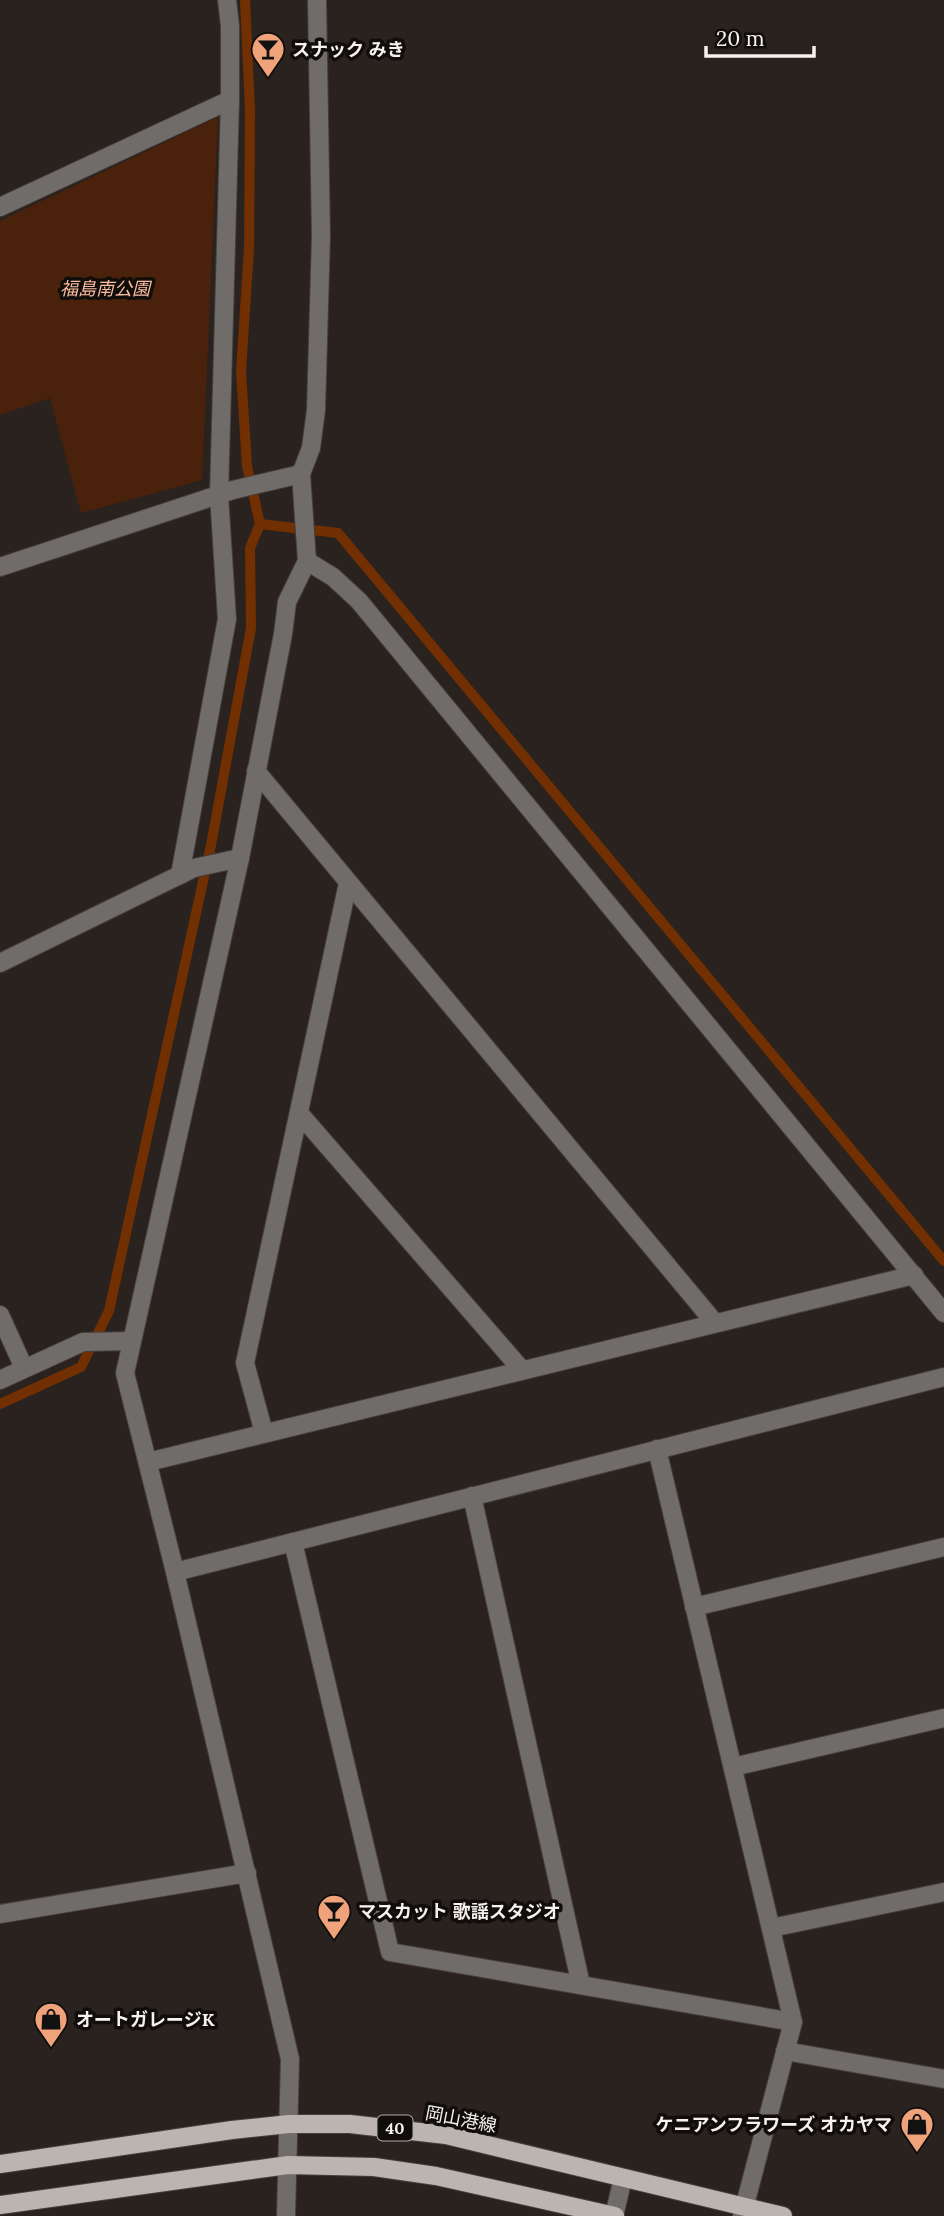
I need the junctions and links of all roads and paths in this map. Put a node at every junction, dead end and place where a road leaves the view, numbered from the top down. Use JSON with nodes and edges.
{"nodes":[{"id":1,"x":228,"y":0,"type":"edge"},
{"id":2,"x":317,"y":0,"type":"edge"},
{"id":3,"x":230,"y":100,"type":"junction"},
{"id":4,"x":0,"y":207,"type":"edge"},
{"id":5,"x":300,"y":474,"type":"junction"},
{"id":6,"x":228,"y":492,"type":"junction"},
{"id":7,"x":306,"y":556,"type":"junction"},
{"id":8,"x":0,"y":567,"type":"edge"},
{"id":9,"x":256,"y":771,"type":"junction"},
{"id":10,"x":240,"y":858,"type":"junction"},
{"id":11,"x":187,"y":872,"type":"junction"},
{"id":12,"x":348,"y":883,"type":"junction"},
{"id":13,"x":0,"y":963,"type":"edge"},
{"id":14,"x":299,"y":1113,"type":"junction"},
{"id":15,"x":915,"y":1275,"type":"junction"},
{"id":16,"x":944,"y":1313,"type":"edge"},
{"id":17,"x":0,"y":1315,"type":"edge"},
{"id":18,"x":715,"y":1324,"type":"junction"},
{"id":19,"x":126,"y":1341,"type":"junction"},
{"id":20,"x":24,"y":1368,"type":"junction"},
{"id":21,"x":523,"y":1370,"type":"junction"},
{"id":22,"x":944,"y":1377,"type":"edge"},
{"id":23,"x":0,"y":1380,"type":"edge"},
{"id":24,"x":264,"y":1433,"type":"junction"},
{"id":25,"x":657,"y":1449,"type":"junction"},
{"id":26,"x":148,"y":1462,"type":"junction"},
{"id":27,"x":472,"y":1496,"type":"junction"},
{"id":28,"x":293,"y":1542,"type":"junction"},
{"id":29,"x":944,"y":1547,"type":"edge"},
{"id":30,"x":175,"y":1572,"type":"junction"},
{"id":31,"x":694,"y":1607,"type":"junction"},
{"id":32,"x":944,"y":1718,"type":"edge"},
{"id":33,"x":733,"y":1767,"type":"junction"},
{"id":34,"x":247,"y":1873,"type":"junction"},
{"id":35,"x":944,"y":1892,"type":"edge"},
{"id":36,"x":0,"y":1914,"type":"edge"},
{"id":37,"x":771,"y":1928,"type":"junction"},
{"id":38,"x":581,"y":1985,"type":"junction"},
{"id":39,"x":793,"y":2022,"type":"junction"},
{"id":40,"x":785,"y":2050,"type":"junction"},
{"id":41,"x":944,"y":2079,"type":"edge"},
{"id":42,"x":289,"y":2124,"type":"junction"},
{"id":43,"x":0,"y":2164,"type":"edge"},
{"id":44,"x":288,"y":2165,"type":"junction"},
{"id":45,"x":623,"y":2178,"type":"junction"},
{"id":46,"x":0,"y":2204,"type":"edge"},
{"id":47,"x":743,"y":2211,"type":"edge"},
{"id":48,"x":286,"y":2216,"type":"edge"},
{"id":49,"x":614,"y":2216,"type":"edge"},
{"id":50,"x":783,"y":2216,"type":"edge"}],
"edges":[{"from":1,"to":3,"type":"street"},
{"from":2,"to":5,"type":"street"},
{"from":3,"to":4,"type":"street"},
{"from":3,"to":6,"type":"street"},
{"from":5,"to":6,"type":"street"},
{"from":5,"to":7,"type":"street"},
{"from":6,"to":8,"type":"street"},
{"from":6,"to":11,"type":"street"},
{"from":7,"to":9,"type":"street"},
{"from":7,"to":15,"type":"street"},
{"from":9,"to":10,"type":"street"},
{"from":9,"to":12,"type":"street"},
{"from":10,"to":11,"type":"street"},
{"from":10,"to":19,"type":"street"},
{"from":11,"to":13,"type":"street"},
{"from":12,"to":14,"type":"street"},
{"from":12,"to":18,"type":"street"},
{"from":14,"to":21,"type":"street"},
{"from":14,"to":24,"type":"street"},
{"from":15,"to":16,"type":"street"},
{"from":15,"to":18,"type":"street"},
{"from":17,"to":20,"type":"street"},
{"from":18,"to":21,"type":"street"},
{"from":19,"to":20,"type":"street"},
{"from":19,"to":26,"type":"street"},
{"from":20,"to":23,"type":"street"},
{"from":21,"to":24,"type":"street"},
{"from":22,"to":25,"type":"street"},
{"from":24,"to":26,"type":"street"},
{"from":25,"to":27,"type":"street"},
{"from":25,"to":31,"type":"street"},
{"from":26,"to":30,"type":"street"},
{"from":27,"to":28,"type":"street"},
{"from":27,"to":38,"type":"street"},
{"from":28,"to":30,"type":"street"},
{"from":28,"to":38,"type":"street"},
{"from":29,"to":31,"type":"street"},
{"from":30,"to":34,"type":"street"},
{"from":31,"to":33,"type":"street"},
{"from":32,"to":33,"type":"street"},
{"from":33,"to":37,"type":"street"},
{"from":34,"to":36,"type":"street"},
{"from":34,"to":42,"type":"street"},
{"from":35,"to":37,"type":"street"},
{"from":37,"to":39,"type":"street"},
{"from":38,"to":39,"type":"street"},
{"from":39,"to":40,"type":"street"},
{"from":40,"to":41,"type":"street"},
{"from":40,"to":47,"type":"street"},
{"from":42,"to":43,"type":"main road","name":"岡山港線","number":"40"},
{"from":42,"to":44,"type":"street"},
{"from":42,"to":45,"type":"main road","name":"岡山港線","number":"40"},
{"from":44,"to":46,"type":"main road","number":"40"},
{"from":44,"to":48,"type":"street"},
{"from":44,"to":49,"type":"main road","number":"40"},
{"from":45,"to":47,"type":"main road","name":"岡山港線","number":"40"},
{"from":45,"to":49,"type":"street"},
{"from":47,"to":50,"type":"main road","name":"岡山港線","number":"40"}]}
